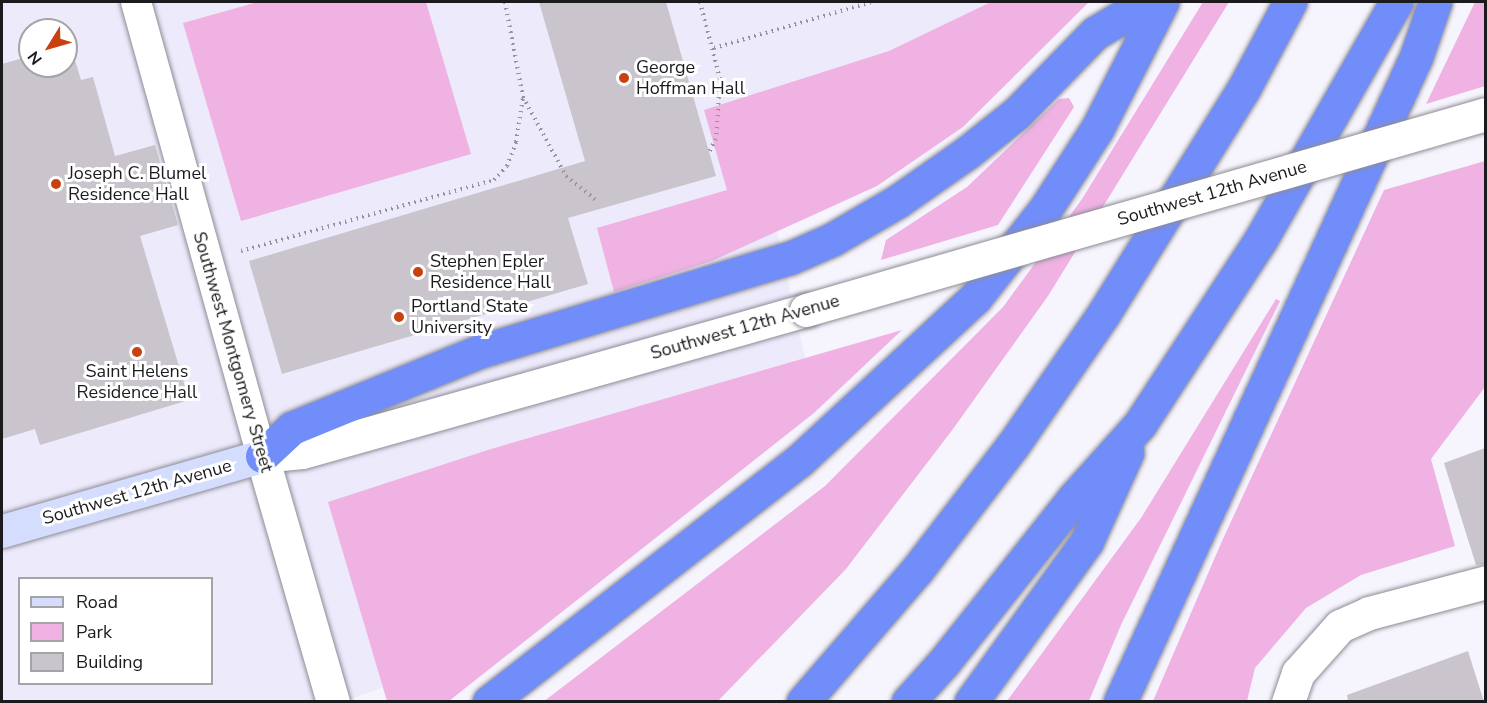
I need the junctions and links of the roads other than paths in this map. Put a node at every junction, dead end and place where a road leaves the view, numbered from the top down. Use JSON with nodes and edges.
{"nodes":[{"id":1,"x":136,"y":2,"type":"edge"},
{"id":2,"x":1147,"y":2,"type":"edge"},
{"id":3,"x":1162,"y":2,"type":"edge"},
{"id":4,"x":1290,"y":2,"type":"edge"},
{"id":5,"x":1396,"y":2,"type":"edge"},
{"id":6,"x":1435,"y":2,"type":"edge"},
{"id":7,"x":1485,"y":114,"type":"edge"},
{"id":8,"x":1140,"y":424,"type":"junction"},
{"id":9,"x":262,"y":456,"type":"junction"},
{"id":10,"x":2,"y":531,"type":"edge"},
{"id":11,"x":1485,"y":582,"type":"edge"},
{"id":12,"x":1289,"y":699,"type":"edge"},
{"id":13,"x":333,"y":702,"type":"edge"},
{"id":14,"x":489,"y":702,"type":"edge"},
{"id":15,"x":803,"y":702,"type":"edge"},
{"id":16,"x":908,"y":702,"type":"edge"},
{"id":17,"x":971,"y":702,"type":"edge"},
{"id":18,"x":1120,"y":702,"type":"edge"}],
"edges":[{"from":1,"to":9,"type":"street","name":"Southwest Montgomery Street"},
{"from":2,"to":9,"type":"highway"},
{"from":3,"to":14,"type":"highway"},
{"from":4,"to":15,"type":"highway"},
{"from":5,"to":8,"type":"highway"},
{"from":6,"to":18,"type":"highway"},
{"from":7,"to":9,"type":"street","name":"Southwest 12th Avenue","bridge":true},
{"from":8,"to":16,"type":"highway"},
{"from":8,"to":17,"type":"highway"},
{"from":9,"to":10,"type":"main road","name":"Southwest 12th Avenue"},
{"from":9,"to":13,"type":"street","name":"Southwest Montgomery Street"},
{"from":11,"to":12,"type":"street"}]}
